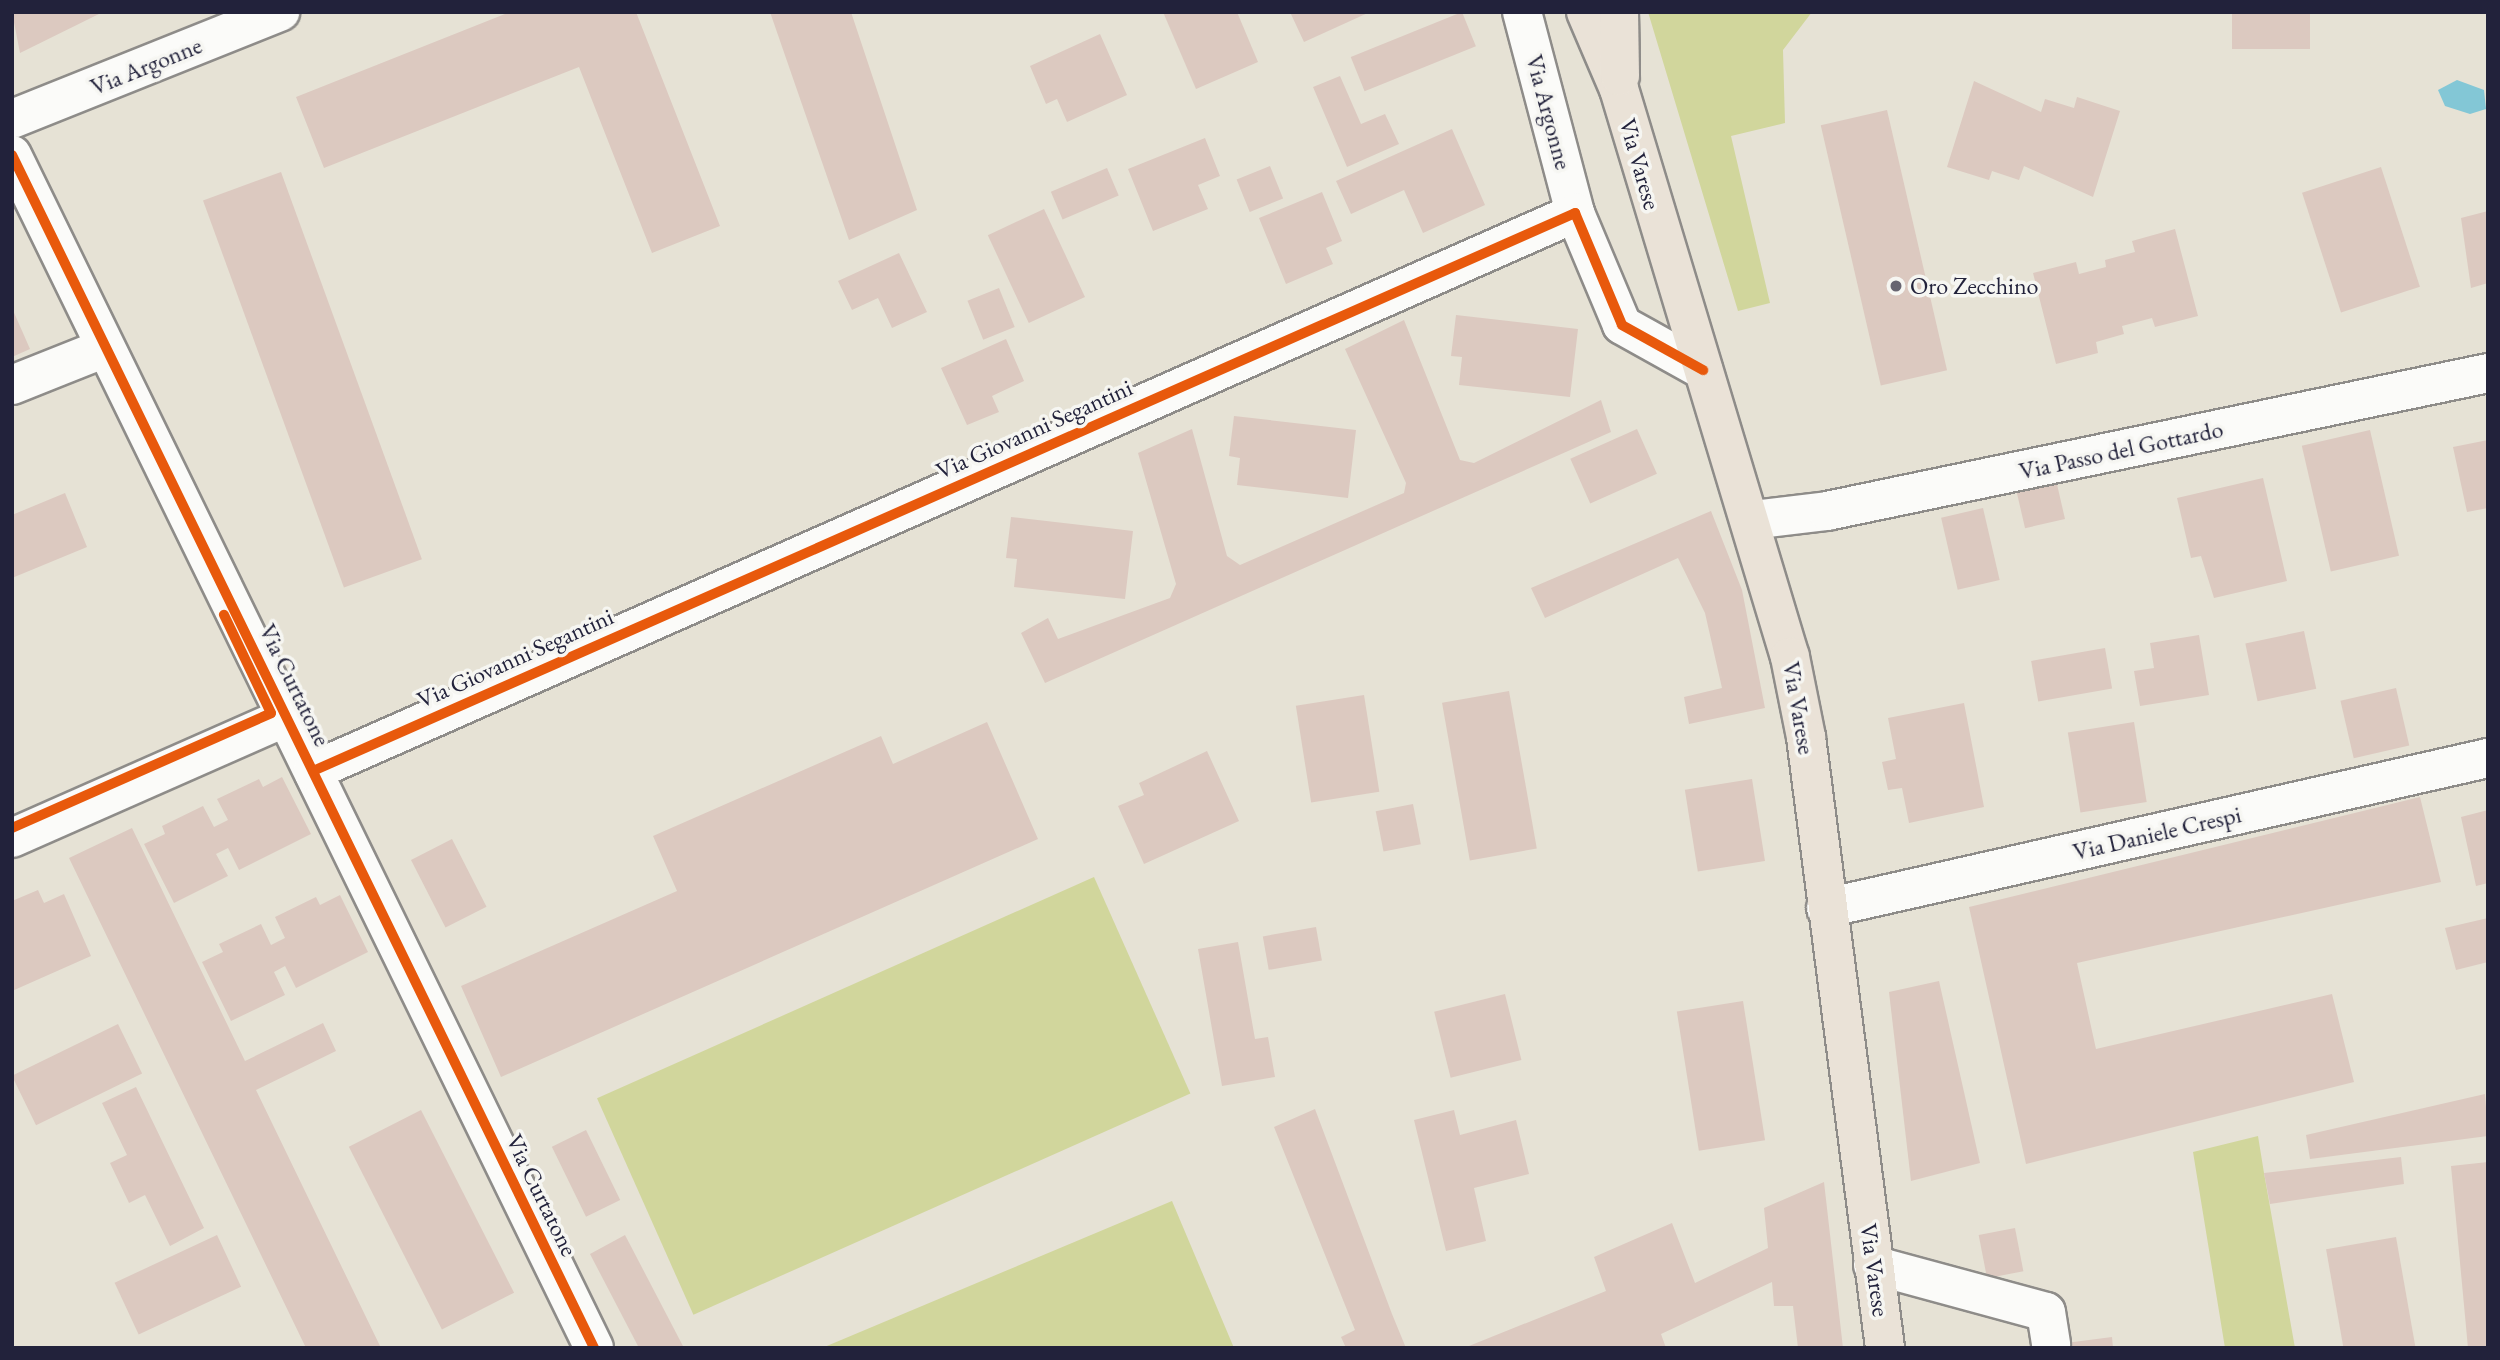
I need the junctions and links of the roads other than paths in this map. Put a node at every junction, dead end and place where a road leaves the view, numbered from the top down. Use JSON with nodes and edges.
{"nodes":[{"id":1,"x":280,"y":12,"type":"edge"},
{"id":2,"x":1522,"y":12,"type":"edge"},
{"id":3,"x":1586,"y":12,"type":"edge"},
{"id":4,"x":1619,"y":12,"type":"edge"},
{"id":5,"x":1619,"y":89,"type":"junction"},
{"id":6,"x":12,"y":119,"type":"edge"},
{"id":7,"x":12,"y":155,"type":"edge"},
{"id":8,"x":1575,"y":213,"type":"junction"},
{"id":9,"x":105,"y":348,"type":"junction"},
{"id":10,"x":1703,"y":370,"type":"junction"},
{"id":11,"x":2488,"y":373,"type":"edge"},
{"id":12,"x":12,"y":385,"type":"edge"},
{"id":13,"x":1752,"y":520,"type":"junction"},
{"id":14,"x":288,"y":716,"type":"junction"},
{"id":15,"x":2488,"y":758,"type":"edge"},
{"id":16,"x":313,"y":771,"type":"junction"},
{"id":17,"x":12,"y":838,"type":"edge"},
{"id":18,"x":1826,"y":908,"type":"junction"},
{"id":19,"x":1873,"y":1265,"type":"junction"},
{"id":20,"x":2051,"y":1345,"type":"dead end"},
{"id":21,"x":594,"y":1348,"type":"edge"},
{"id":22,"x":1885,"y":1348,"type":"edge"}],
"edges":[{"from":1,"to":6,"type":"street","name":"Via Argonne"},
{"from":2,"to":8,"type":"street","name":"Via Argonne"},
{"from":3,"to":5,"type":"main road","name":"Via Varese"},
{"from":4,"to":5,"type":"main road","name":"Via Varese"},
{"from":5,"to":10,"type":"main road","name":"Via Varese"},
{"from":7,"to":9,"type":"street","name":"Via Curtatone"},
{"from":8,"to":10,"type":"street"},
{"from":8,"to":16,"type":"street","name":"Via Giovanni Segantini"},
{"from":9,"to":12,"type":"street"},
{"from":9,"to":14,"type":"street","name":"Via Curtatone"},
{"from":10,"to":13,"type":"main road","name":"Via Varese"},
{"from":11,"to":13,"type":"street","name":"Via Passo del Gottardo"},
{"from":13,"to":18,"type":"main road","name":"Via Varese"},
{"from":14,"to":16,"type":"street","name":"Via Curtatone"},
{"from":14,"to":17,"type":"street"},
{"from":15,"to":18,"type":"street","name":"Via Daniele Crespi"},
{"from":16,"to":21,"type":"street","name":"Via Curtatone"},
{"from":18,"to":19,"type":"main road","name":"Via Varese"},
{"from":19,"to":20,"type":"street"},
{"from":19,"to":22,"type":"main road","name":"Via Varese"}]}
